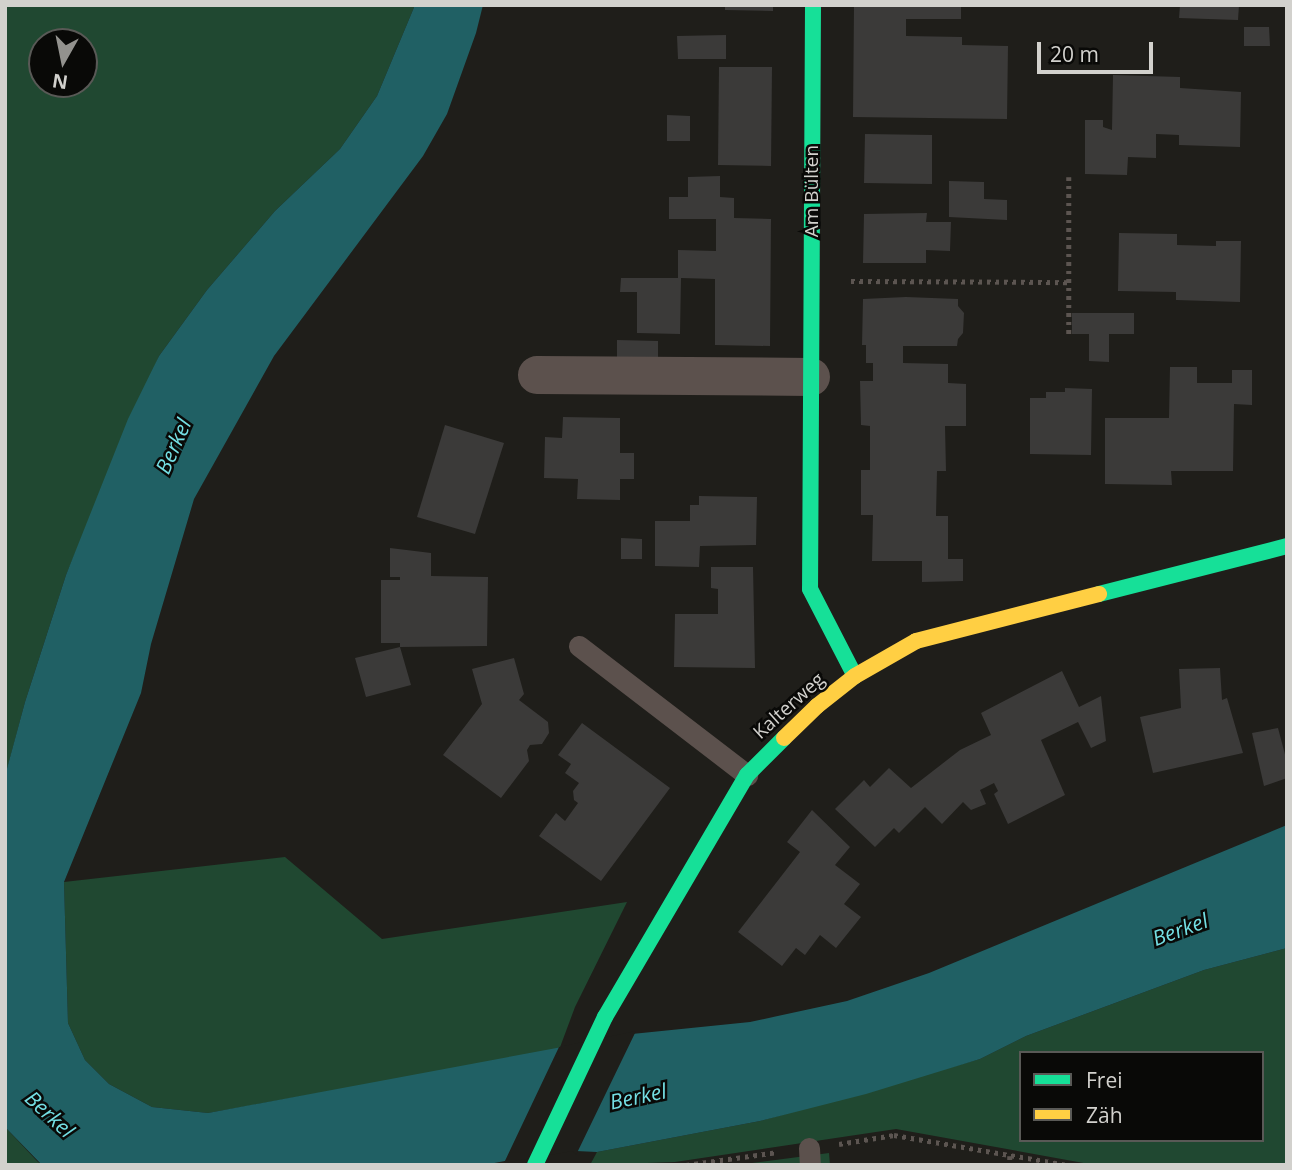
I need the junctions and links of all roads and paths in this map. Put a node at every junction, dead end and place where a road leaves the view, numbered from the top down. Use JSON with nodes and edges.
{"nodes":[{"id":1,"x":813,"y":5,"type":"edge"},
{"id":2,"x":1069,"y":177,"type":"dead end"},
{"id":3,"x":811,"y":281,"type":"junction"},
{"id":4,"x":1070,"y":282,"type":"junction"},
{"id":5,"x":1069,"y":336,"type":"dead end"},
{"id":6,"x":537,"y":375,"type":"dead end"},
{"id":7,"x":811,"y":377,"type":"junction"},
{"id":8,"x":1287,"y":546,"type":"edge"},
{"id":9,"x":579,"y":646,"type":"dead end"},
{"id":10,"x":855,"y":676,"type":"junction"},
{"id":11,"x":747,"y":775,"type":"junction"},
{"id":12,"x":810,"y":1156,"type":"edge"},
{"id":13,"x":1010,"y":1156,"type":"junction"},
{"id":14,"x":535,"y":1165,"type":"edge"},
{"id":15,"x":686,"y":1165,"type":"edge"},
{"id":16,"x":1010,"y":1165,"type":"edge"},
{"id":17,"x":1068,"y":1165,"type":"edge"}],
"edges":[{"from":1,"to":3,"type":"street","name":"Am Bülten"},
{"from":2,"to":4,"type":"path"},
{"from":3,"to":4,"type":"path"},
{"from":3,"to":7,"type":"street","name":"Am Bülten"},
{"from":4,"to":5,"type":"path"},
{"from":6,"to":7,"type":"street"},
{"from":7,"to":10,"type":"street","name":"Am Bülten"},
{"from":8,"to":10,"type":"street","name":"Kalterweg"},
{"from":9,"to":11,"type":"lane"},
{"from":10,"to":11,"type":"street","name":"Kalterweg"},
{"from":11,"to":14,"type":"street","name":"Kalterweg"},
{"from":12,"to":13,"type":"path"},
{"from":12,"to":15,"type":"path"},
{"from":13,"to":16,"type":"path"},
{"from":13,"to":17,"type":"path"}]}
